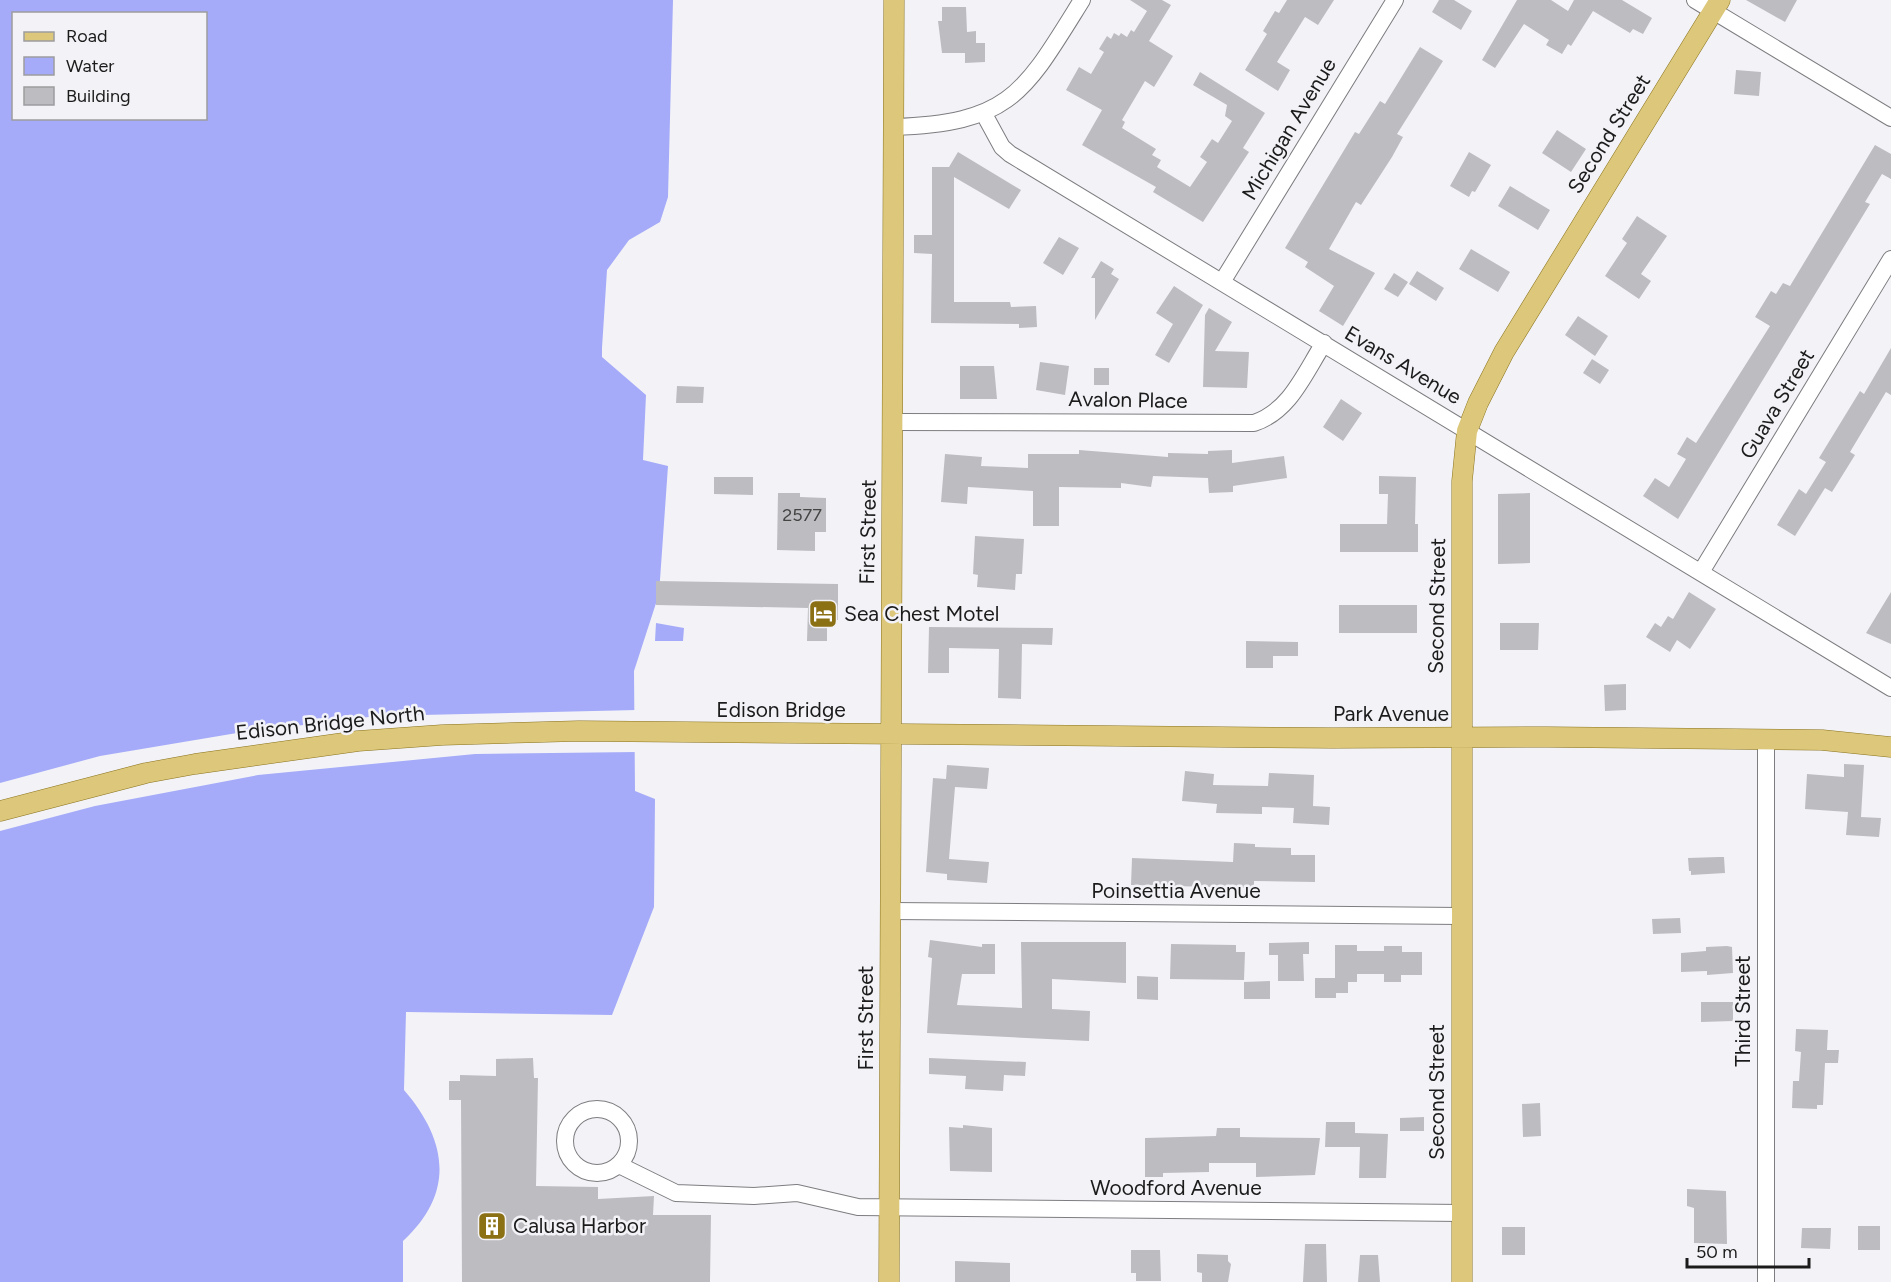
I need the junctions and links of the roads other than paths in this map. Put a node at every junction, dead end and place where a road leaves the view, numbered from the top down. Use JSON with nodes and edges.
{"nodes":[{"id":1,"x":894,"y":0,"type":"edge"},
{"id":2,"x":1082,"y":0,"type":"edge"},
{"id":3,"x":1395,"y":0,"type":"edge"},
{"id":4,"x":1695,"y":0,"type":"edge"},
{"id":5,"x":1717,"y":5,"type":"edge"},
{"id":6,"x":984,"y":114,"type":"junction"},
{"id":7,"x":1891,"y":118,"type":"edge"},
{"id":8,"x":894,"y":127,"type":"junction"},
{"id":9,"x":1891,"y":259,"type":"edge"},
{"id":10,"x":1222,"y":282,"type":"junction"},
{"id":11,"x":1324,"y":343,"type":"junction"},
{"id":12,"x":893,"y":422,"type":"junction"},
{"id":13,"x":1467,"y":431,"type":"junction"},
{"id":14,"x":1701,"y":572,"type":"junction"},
{"id":15,"x":1891,"y":688,"type":"edge"},
{"id":16,"x":671,"y":733,"type":"joint"},
{"id":17,"x":890,"y":735,"type":"junction"},
{"id":18,"x":1460,"y":738,"type":"junction"},
{"id":19,"x":1766,"y":739,"type":"junction"},
{"id":20,"x":1891,"y":747,"type":"edge"},
{"id":21,"x":0,"y":811,"type":"edge"},
{"id":22,"x":891,"y":911,"type":"junction"},
{"id":23,"x":1461,"y":916,"type":"junction"},
{"id":24,"x":619,"y":1165,"type":"dead end"},
{"id":25,"x":890,"y":1209,"type":"junction"},
{"id":26,"x":1462,"y":1213,"type":"junction"},
{"id":27,"x":889,"y":1282,"type":"edge"},
{"id":28,"x":1462,"y":1282,"type":"edge"},
{"id":29,"x":1766,"y":1282,"type":"edge"}],
"edges":[{"from":1,"to":8,"type":"main road","name":"First Street"},
{"from":2,"to":6,"type":"street"},
{"from":3,"to":10,"type":"street","name":"Michigan Avenue"},
{"from":4,"to":5,"type":"street"},
{"from":5,"to":7,"type":"street"},
{"from":5,"to":13,"type":"main road","name":"Second Street"},
{"from":6,"to":8,"type":"street"},
{"from":6,"to":10,"type":"street","name":"Evans Avenue"},
{"from":8,"to":12,"type":"main road","name":"First Street"},
{"from":9,"to":14,"type":"street","name":"Guava Street"},
{"from":10,"to":11,"type":"street","name":"Evans Avenue"},
{"from":11,"to":12,"type":"street","name":"Avalon Place"},
{"from":11,"to":13,"type":"street","name":"Evans Avenue"},
{"from":12,"to":17,"type":"main road","name":"First Street"},
{"from":13,"to":14,"type":"street","name":"Evans Avenue"},
{"from":13,"to":18,"type":"main road","name":"Second Street"},
{"from":14,"to":15,"type":"street","name":"Evans Avenue"},
{"from":16,"to":17,"type":"main road","name":"Edison Bridge"},
{"from":16,"to":21,"type":"main road","name":"Edison Bridge North"},
{"from":17,"to":18,"type":"main road","name":"Park Avenue"},
{"from":17,"to":22,"type":"main road","name":"First Street"},
{"from":18,"to":19,"type":"main road","name":"Park Avenue"},
{"from":18,"to":23,"type":"main road","name":"Second Street"},
{"from":19,"to":20,"type":"main road","name":"Park Avenue"},
{"from":19,"to":29,"type":"street","name":"Third Street"},
{"from":22,"to":23,"type":"street","name":"Poinsettia Avenue"},
{"from":22,"to":25,"type":"main road","name":"First Street"},
{"from":23,"to":26,"type":"main road","name":"Second Street"},
{"from":24,"to":25,"type":"street"},
{"from":25,"to":26,"type":"street","name":"Woodford Avenue"},
{"from":25,"to":27,"type":"main road","name":"First Street"},
{"from":26,"to":28,"type":"main road","name":"Second Street"}]}
